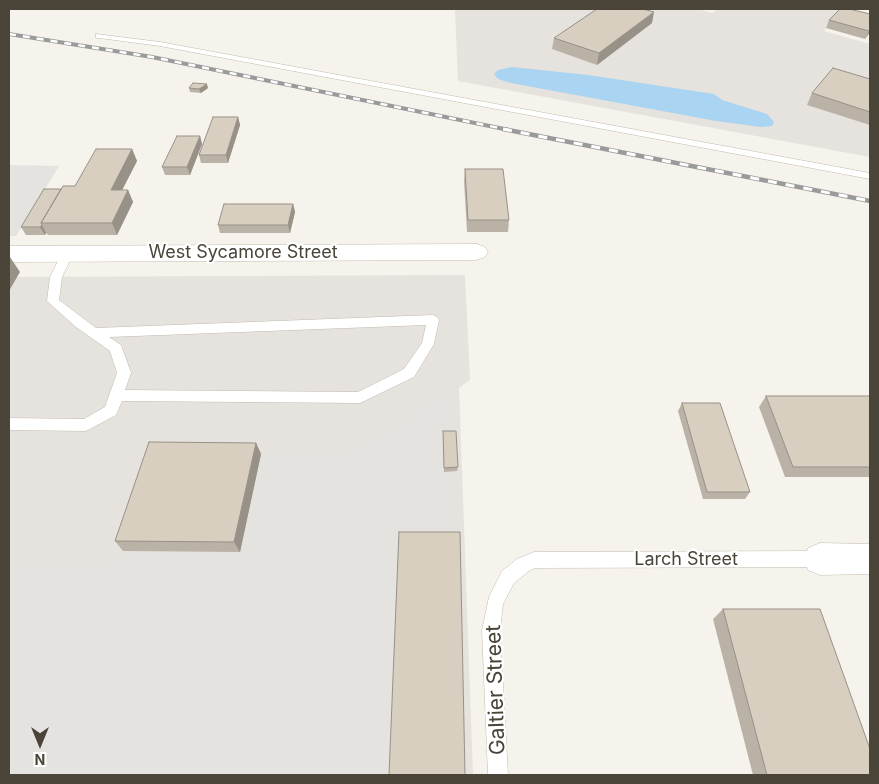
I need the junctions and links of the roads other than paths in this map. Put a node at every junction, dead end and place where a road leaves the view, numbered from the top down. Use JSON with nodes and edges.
{"nodes":[{"id":1,"x":99,"y":36,"type":"dead end"},
{"id":2,"x":870,"y":176,"type":"edge"},
{"id":3,"x":477,"y":252,"type":"dead end"},
{"id":4,"x":9,"y":254,"type":"edge"},
{"id":5,"x":67,"y":254,"type":"junction"},
{"id":6,"x":93,"y":333,"type":"junction"},
{"id":7,"x":116,"y":395,"type":"junction"},
{"id":8,"x":9,"y":424,"type":"edge"},
{"id":9,"x":820,"y":559,"type":"joint"},
{"id":10,"x":870,"y":559,"type":"edge"},
{"id":11,"x":508,"y":577,"type":"joint"},
{"id":12,"x":498,"y":775,"type":"edge"}],
"edges":[{"from":1,"to":2,"type":"lane"},
{"from":3,"to":5,"type":"street","name":"West Sycamore Street"},
{"from":4,"to":5,"type":"street","name":"West Sycamore Street"},
{"from":5,"to":6,"type":"lane"},
{"from":6,"to":7,"type":"lane"},
{"from":6,"to":7,"type":"lane"},
{"from":7,"to":8,"type":"lane"},
{"from":9,"to":10,"type":"street","name":"Larch Street"},
{"from":9,"to":11,"type":"lane","name":"Larch Street"},
{"from":11,"to":12,"type":"lane","name":"Galtier Street"}]}
